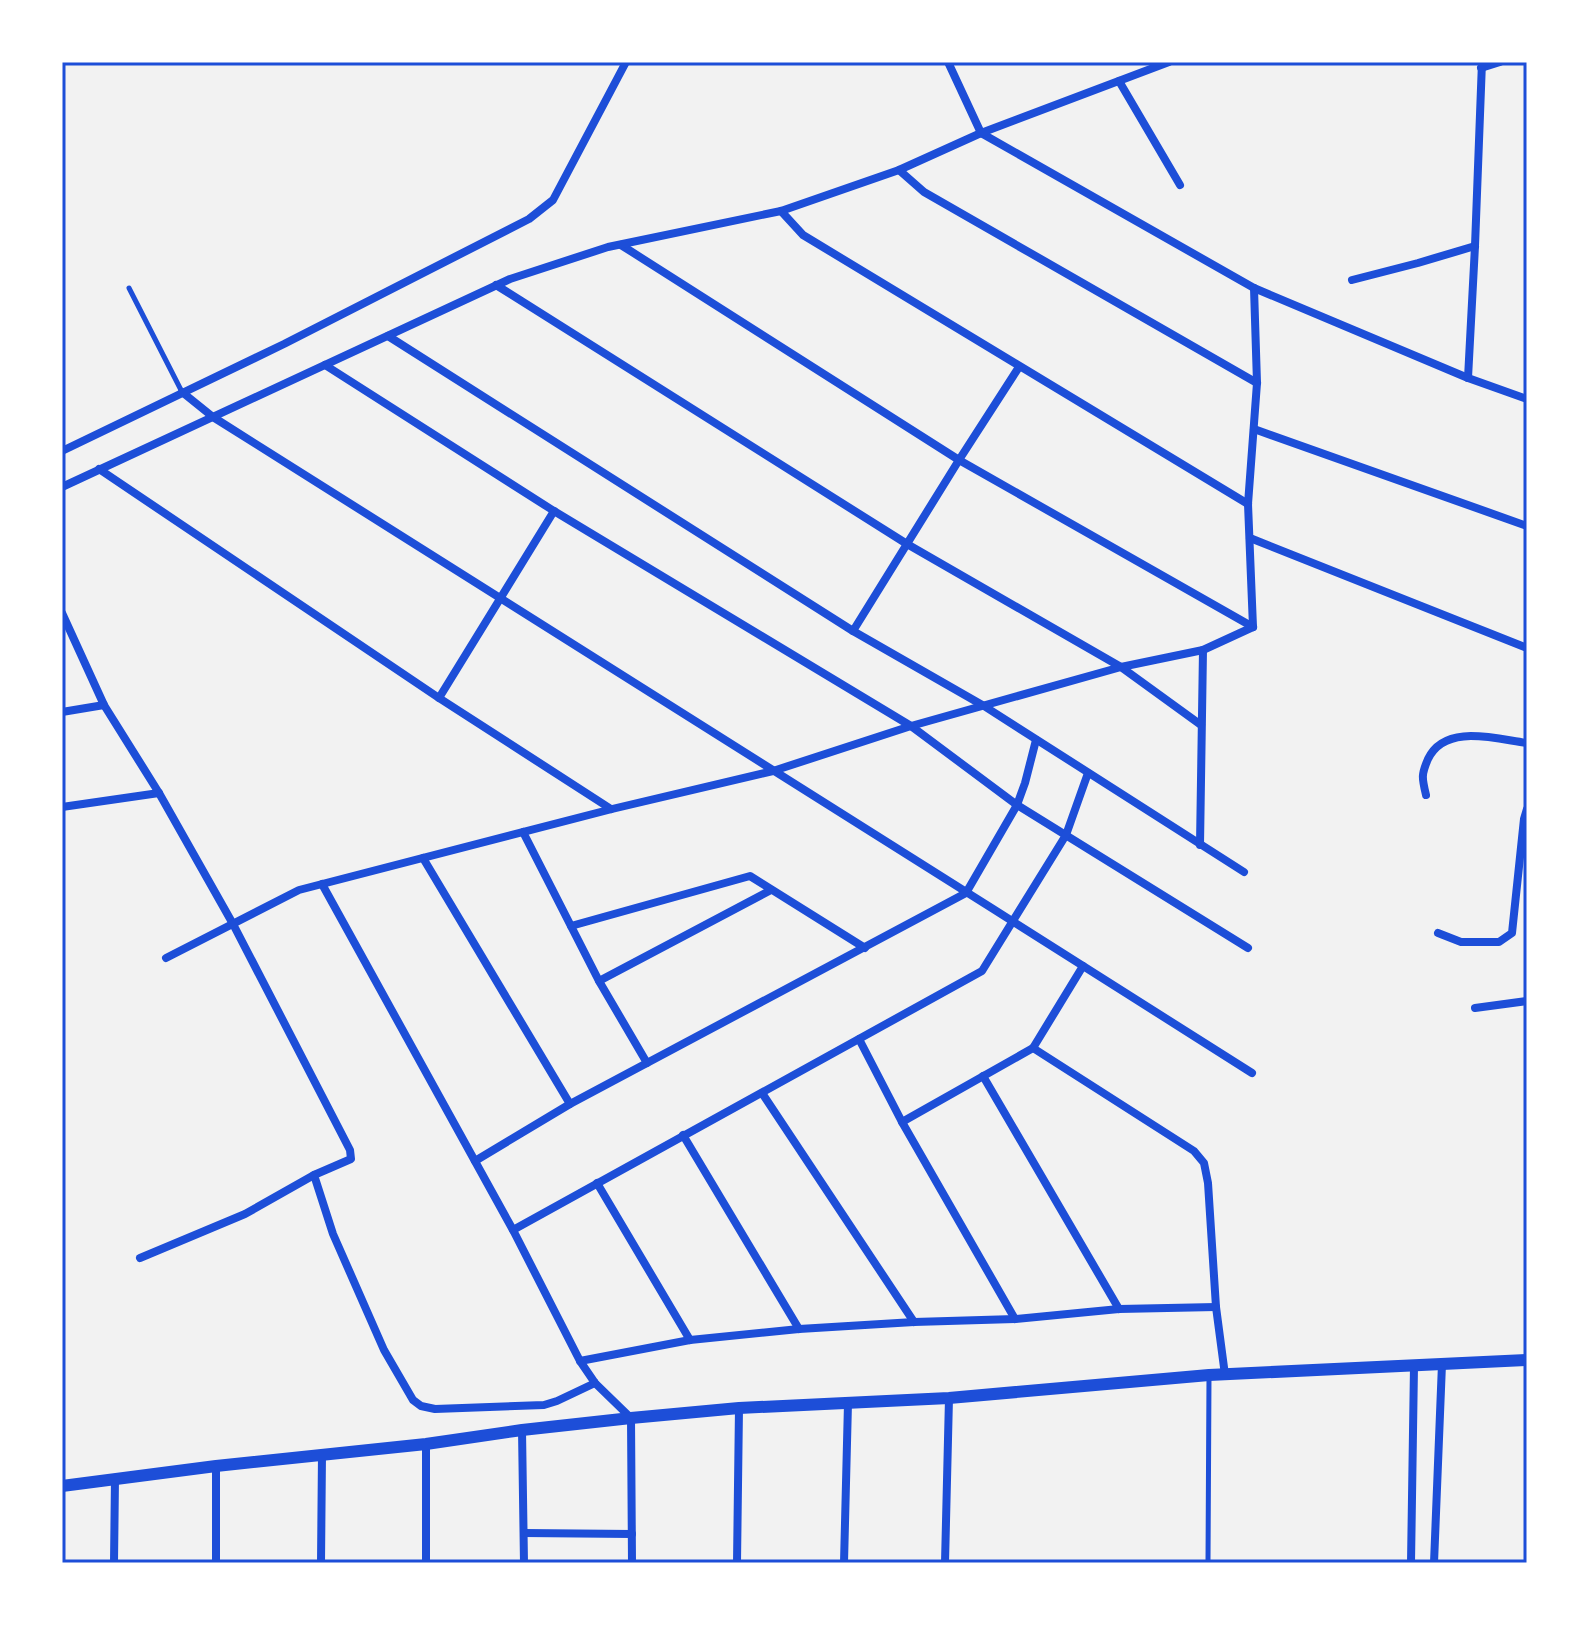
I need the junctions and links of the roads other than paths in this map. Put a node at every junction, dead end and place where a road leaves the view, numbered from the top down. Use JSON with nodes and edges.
{"nodes":[{"id":1,"x":626,"y":62,"type":"edge"},
{"id":2,"x":948,"y":62,"type":"edge"},
{"id":3,"x":1169,"y":62,"type":"edge"},
{"id":4,"x":1500,"y":62,"type":"edge"},
{"id":5,"x":1481,"y":65,"type":"edge"},
{"id":6,"x":1119,"y":81,"type":"junction"},
{"id":7,"x":981,"y":133,"type":"junction"},
{"id":8,"x":899,"y":170,"type":"junction"},
{"id":9,"x":1180,"y":185,"type":"dead end"},
{"id":10,"x":781,"y":211,"type":"junction"},
{"id":11,"x":621,"y":245,"type":"junction"},
{"id":12,"x":1475,"y":246,"type":"junction"},
{"id":13,"x":1352,"y":280,"type":"dead end"},
{"id":14,"x":496,"y":285,"type":"junction"},
{"id":15,"x":129,"y":288,"type":"dead end"},
{"id":16,"x":1254,"y":288,"type":"junction"},
{"id":17,"x":388,"y":336,"type":"junction"},
{"id":18,"x":325,"y":365,"type":"junction"},
{"id":19,"x":1019,"y":367,"type":"junction"},
{"id":20,"x":1468,"y":378,"type":"junction"},
{"id":21,"x":1257,"y":383,"type":"junction"},
{"id":22,"x":182,"y":392,"type":"junction"},
{"id":23,"x":1527,"y":399,"type":"edge"},
{"id":24,"x":213,"y":417,"type":"junction"},
{"id":25,"x":1254,"y":429,"type":"junction"},
{"id":26,"x":62,"y":451,"type":"edge"},
{"id":27,"x":959,"y":460,"type":"junction"},
{"id":28,"x":99,"y":469,"type":"junction"},
{"id":29,"x":62,"y":487,"type":"edge"},
{"id":30,"x":1248,"y":504,"type":"junction"},
{"id":31,"x":554,"y":511,"type":"junction"},
{"id":32,"x":1527,"y":526,"type":"edge"},
{"id":33,"x":1250,"y":538,"type":"junction"},
{"id":34,"x":907,"y":544,"type":"junction"},
{"id":35,"x":501,"y":596,"type":"junction"},
{"id":36,"x":62,"y":613,"type":"edge"},
{"id":37,"x":1253,"y":627,"type":"junction"},
{"id":38,"x":853,"y":631,"type":"junction"},
{"id":39,"x":1527,"y":648,"type":"edge"},
{"id":40,"x":1203,"y":650,"type":"junction"},
{"id":41,"x":1121,"y":667,"type":"junction"},
{"id":42,"x":439,"y":698,"type":"junction"},
{"id":43,"x":104,"y":705,"type":"junction"},
{"id":44,"x":984,"y":706,"type":"junction"},
{"id":45,"x":62,"y":712,"type":"edge"},
{"id":46,"x":1201,"y":725,"type":"junction"},
{"id":47,"x":911,"y":726,"type":"junction"},
{"id":48,"x":1036,"y":740,"type":"junction"},
{"id":49,"x":1527,"y":743,"type":"edge"},
{"id":50,"x":773,"y":771,"type":"junction"},
{"id":51,"x":1088,"y":773,"type":"junction"},
{"id":52,"x":159,"y":793,"type":"junction"},
{"id":53,"x":1426,"y":795,"type":"dead end"},
{"id":54,"x":1017,"y":805,"type":"junction"},
{"id":55,"x":62,"y":807,"type":"edge"},
{"id":56,"x":612,"y":809,"type":"junction"},
{"id":57,"x":1527,"y":809,"type":"edge"},
{"id":58,"x":523,"y":832,"type":"junction"},
{"id":59,"x":1066,"y":835,"type":"junction"},
{"id":60,"x":1200,"y":845,"type":"junction"},
{"id":61,"x":423,"y":858,"type":"junction"},
{"id":62,"x":1244,"y":872,"type":"dead end"},
{"id":63,"x":322,"y":884,"type":"junction"},
{"id":64,"x":771,"y":890,"type":"junction"},
{"id":65,"x":966,"y":893,"type":"junction"},
{"id":66,"x":1013,"y":921,"type":"junction"},
{"id":67,"x":233,"y":924,"type":"junction"},
{"id":68,"x":571,"y":926,"type":"junction"},
{"id":69,"x":1438,"y":933,"type":"dead end"},
{"id":70,"x":865,"y":948,"type":"junction"},
{"id":71,"x":1248,"y":948,"type":"dead end"},
{"id":72,"x":166,"y":958,"type":"dead end"},
{"id":73,"x":1083,"y":966,"type":"junction"},
{"id":74,"x":599,"y":981,"type":"junction"},
{"id":75,"x":1527,"y":1001,"type":"edge"},
{"id":76,"x":1475,"y":1008,"type":"dead end"},
{"id":77,"x":859,"y":1039,"type":"junction"},
{"id":78,"x":1033,"y":1048,"type":"junction"},
{"id":79,"x":647,"y":1063,"type":"junction"},
{"id":80,"x":1252,"y":1073,"type":"dead end"},
{"id":81,"x":983,"y":1076,"type":"junction"},
{"id":82,"x":762,"y":1093,"type":"junction"},
{"id":83,"x":570,"y":1104,"type":"junction"},
{"id":84,"x":902,"y":1122,"type":"junction"},
{"id":85,"x":683,"y":1135,"type":"junction"},
{"id":86,"x":475,"y":1161,"type":"junction"},
{"id":87,"x":314,"y":1175,"type":"junction"},
{"id":88,"x":597,"y":1183,"type":"junction"},
{"id":89,"x":513,"y":1230,"type":"junction"},
{"id":90,"x":140,"y":1258,"type":"dead end"},
{"id":91,"x":1216,"y":1307,"type":"junction"},
{"id":92,"x":1119,"y":1309,"type":"junction"},
{"id":93,"x":1015,"y":1319,"type":"junction"},
{"id":94,"x":914,"y":1322,"type":"junction"},
{"id":95,"x":799,"y":1329,"type":"junction"},
{"id":96,"x":690,"y":1340,"type":"junction"},
{"id":97,"x":1527,"y":1360,"type":"edge"},
{"id":98,"x":580,"y":1361,"type":"junction"},
{"id":99,"x":1442,"y":1364,"type":"junction"},
{"id":100,"x":1414,"y":1366,"type":"junction"},
{"id":101,"x":1209,"y":1375,"type":"junction"},
{"id":102,"x":1225,"y":1375,"type":"junction"},
{"id":103,"x":595,"y":1383,"type":"junction"},
{"id":104,"x":949,"y":1398,"type":"junction"},
{"id":105,"x":848,"y":1403,"type":"junction"},
{"id":106,"x":739,"y":1408,"type":"junction"},
{"id":107,"x":631,"y":1418,"type":"junction"},
{"id":108,"x":522,"y":1430,"type":"junction"},
{"id":109,"x":426,"y":1444,"type":"junction"},
{"id":110,"x":322,"y":1454,"type":"junction"},
{"id":111,"x":216,"y":1466,"type":"junction"},
{"id":112,"x":115,"y":1478,"type":"junction"},
{"id":113,"x":62,"y":1486,"type":"edge"},
{"id":114,"x":524,"y":1533,"type":"junction"},
{"id":115,"x":632,"y":1534,"type":"junction"},
{"id":116,"x":114,"y":1563,"type":"edge"},
{"id":117,"x":216,"y":1563,"type":"edge"},
{"id":118,"x":321,"y":1563,"type":"edge"},
{"id":119,"x":426,"y":1563,"type":"edge"},
{"id":120,"x":524,"y":1563,"type":"edge"},
{"id":121,"x":632,"y":1563,"type":"edge"},
{"id":122,"x":737,"y":1563,"type":"edge"},
{"id":123,"x":844,"y":1563,"type":"edge"},
{"id":124,"x":945,"y":1563,"type":"edge"},
{"id":125,"x":1208,"y":1563,"type":"edge"},
{"id":126,"x":1411,"y":1563,"type":"edge"},
{"id":127,"x":1434,"y":1563,"type":"edge"}],
"edges":[{"from":1,"to":22,"type":"street"},
{"from":2,"to":7,"type":"street"},
{"from":3,"to":6,"type":"street"},
{"from":4,"to":5,"type":"street"},
{"from":5,"to":12,"type":"street"},
{"from":6,"to":7,"type":"street"},
{"from":6,"to":9,"type":"street"},
{"from":7,"to":8,"type":"street"},
{"from":7,"to":16,"type":"street"},
{"from":8,"to":10,"type":"street"},
{"from":8,"to":21,"type":"street"},
{"from":10,"to":11,"type":"street"},
{"from":10,"to":19,"type":"street"},
{"from":11,"to":14,"type":"street"},
{"from":11,"to":27,"type":"street"},
{"from":12,"to":13,"type":"street"},
{"from":12,"to":20,"type":"street"},
{"from":14,"to":17,"type":"street"},
{"from":14,"to":34,"type":"street"},
{"from":15,"to":22,"type":"lane"},
{"from":16,"to":20,"type":"street"},
{"from":16,"to":21,"type":"street"},
{"from":17,"to":18,"type":"street"},
{"from":17,"to":38,"type":"street"},
{"from":18,"to":24,"type":"street"},
{"from":18,"to":31,"type":"street"},
{"from":19,"to":27,"type":"street"},
{"from":19,"to":30,"type":"street"},
{"from":20,"to":23,"type":"street"},
{"from":21,"to":25,"type":"street"},
{"from":22,"to":24,"type":"street"},
{"from":22,"to":26,"type":"street"},
{"from":24,"to":28,"type":"street"},
{"from":24,"to":35,"type":"street"},
{"from":25,"to":30,"type":"street"},
{"from":25,"to":32,"type":"street"},
{"from":27,"to":34,"type":"street"},
{"from":27,"to":37,"type":"street"},
{"from":28,"to":29,"type":"street"},
{"from":28,"to":42,"type":"street"},
{"from":30,"to":33,"type":"street"},
{"from":31,"to":35,"type":"street"},
{"from":31,"to":47,"type":"street"},
{"from":33,"to":37,"type":"street"},
{"from":33,"to":39,"type":"street"},
{"from":34,"to":38,"type":"street"},
{"from":34,"to":41,"type":"street"},
{"from":35,"to":42,"type":"street"},
{"from":35,"to":50,"type":"street"},
{"from":36,"to":43,"type":"street"},
{"from":37,"to":40,"type":"street"},
{"from":38,"to":44,"type":"street"},
{"from":40,"to":41,"type":"street"},
{"from":40,"to":46,"type":"street"},
{"from":41,"to":44,"type":"street"},
{"from":41,"to":46,"type":"street"},
{"from":42,"to":56,"type":"street"},
{"from":43,"to":45,"type":"street"},
{"from":43,"to":52,"type":"street"},
{"from":44,"to":47,"type":"street"},
{"from":44,"to":48,"type":"street"},
{"from":46,"to":60,"type":"street"},
{"from":47,"to":50,"type":"street"},
{"from":47,"to":54,"type":"street"},
{"from":48,"to":51,"type":"street"},
{"from":48,"to":54,"type":"street"},
{"from":49,"to":53,"type":"street"},
{"from":50,"to":56,"type":"street"},
{"from":50,"to":65,"type":"street"},
{"from":51,"to":59,"type":"street"},
{"from":51,"to":60,"type":"street"},
{"from":52,"to":55,"type":"street"},
{"from":52,"to":67,"type":"street"},
{"from":54,"to":59,"type":"street"},
{"from":54,"to":65,"type":"street"},
{"from":56,"to":58,"type":"street"},
{"from":57,"to":69,"type":"street"},
{"from":58,"to":61,"type":"street"},
{"from":58,"to":68,"type":"street"},
{"from":59,"to":66,"type":"street"},
{"from":59,"to":71,"type":"street"},
{"from":60,"to":62,"type":"street"},
{"from":61,"to":63,"type":"street"},
{"from":61,"to":83,"type":"street"},
{"from":63,"to":67,"type":"street"},
{"from":63,"to":86,"type":"street"},
{"from":64,"to":68,"type":"street"},
{"from":64,"to":70,"type":"street"},
{"from":64,"to":74,"type":"street"},
{"from":65,"to":66,"type":"street"},
{"from":65,"to":70,"type":"street"},
{"from":66,"to":73,"type":"street"},
{"from":66,"to":77,"type":"street"},
{"from":67,"to":72,"type":"street"},
{"from":67,"to":87,"type":"street"},
{"from":68,"to":74,"type":"street"},
{"from":70,"to":79,"type":"street"},
{"from":73,"to":78,"type":"street"},
{"from":73,"to":80,"type":"street"},
{"from":74,"to":79,"type":"street"},
{"from":75,"to":76,"type":"street"},
{"from":77,"to":82,"type":"street"},
{"from":77,"to":84,"type":"street"},
{"from":78,"to":81,"type":"street"},
{"from":78,"to":91,"type":"street"},
{"from":79,"to":83,"type":"street"},
{"from":81,"to":84,"type":"street"},
{"from":81,"to":92,"type":"street"},
{"from":82,"to":85,"type":"street"},
{"from":82,"to":94,"type":"street"},
{"from":83,"to":86,"type":"street"},
{"from":84,"to":93,"type":"street"},
{"from":85,"to":88,"type":"street"},
{"from":85,"to":95,"type":"street"},
{"from":86,"to":89,"type":"street"},
{"from":87,"to":90,"type":"street"},
{"from":87,"to":103,"type":"street"},
{"from":88,"to":89,"type":"street"},
{"from":88,"to":96,"type":"street"},
{"from":89,"to":98,"type":"street"},
{"from":91,"to":92,"type":"street"},
{"from":91,"to":102,"type":"street"},
{"from":92,"to":93,"type":"street"},
{"from":93,"to":94,"type":"street"},
{"from":94,"to":95,"type":"street"},
{"from":95,"to":96,"type":"street"},
{"from":96,"to":98,"type":"street"},
{"from":97,"to":99,"type":"street"},
{"from":98,"to":103,"type":"street"},
{"from":99,"to":100,"type":"street"},
{"from":99,"to":127,"type":"street"},
{"from":100,"to":102,"type":"street"},
{"from":100,"to":126,"type":"street"},
{"from":101,"to":102,"type":"street"},
{"from":101,"to":104,"type":"street"},
{"from":101,"to":125,"type":"lane"},
{"from":103,"to":107,"type":"street"},
{"from":104,"to":105,"type":"street"},
{"from":104,"to":124,"type":"street"},
{"from":105,"to":106,"type":"street"},
{"from":105,"to":123,"type":"street"},
{"from":106,"to":107,"type":"street"},
{"from":106,"to":122,"type":"street"},
{"from":107,"to":108,"type":"street"},
{"from":107,"to":115,"type":"street"},
{"from":108,"to":109,"type":"street"},
{"from":108,"to":114,"type":"street"},
{"from":109,"to":110,"type":"street"},
{"from":109,"to":119,"type":"street"},
{"from":110,"to":111,"type":"street"},
{"from":110,"to":118,"type":"street"},
{"from":111,"to":112,"type":"street"},
{"from":111,"to":117,"type":"street"},
{"from":112,"to":113,"type":"street"},
{"from":112,"to":116,"type":"street"},
{"from":114,"to":115,"type":"street"},
{"from":114,"to":120,"type":"street"},
{"from":115,"to":121,"type":"street"}]}
